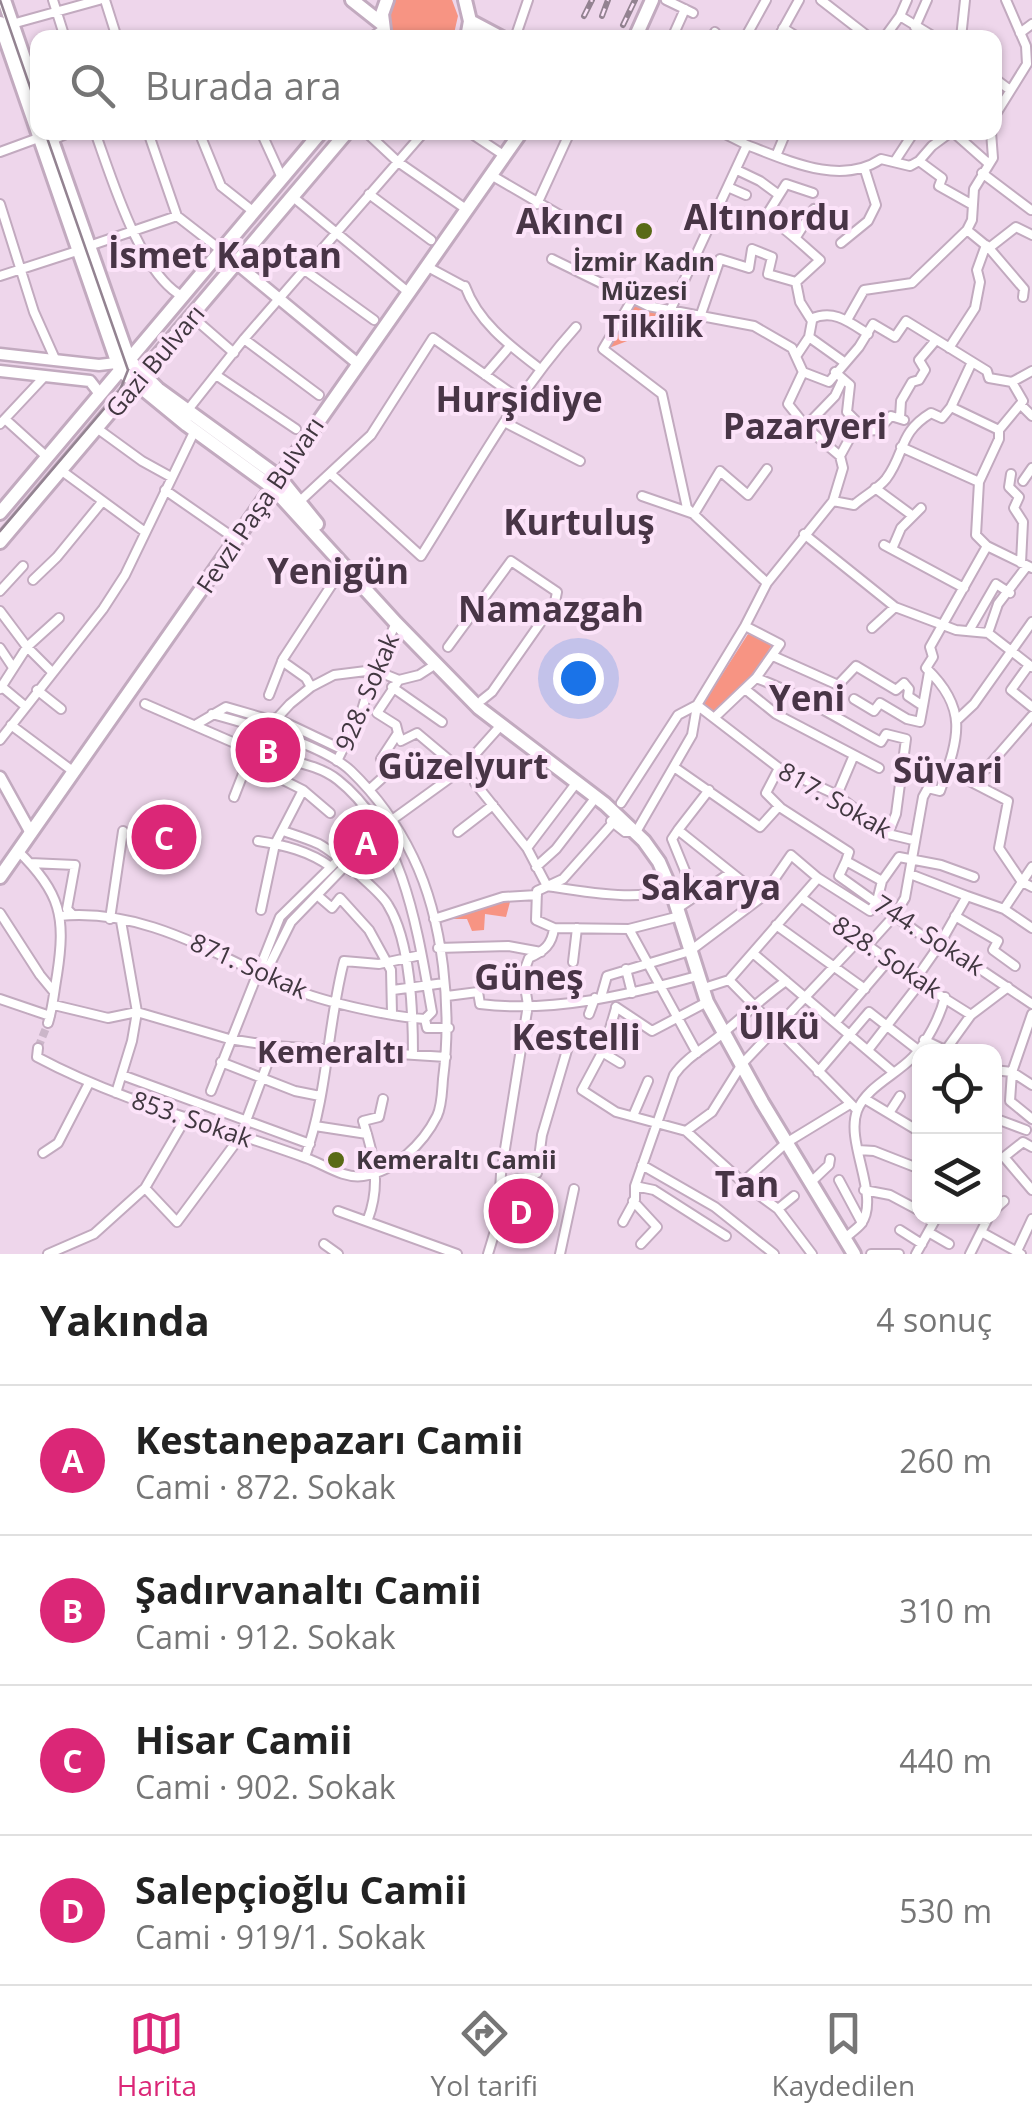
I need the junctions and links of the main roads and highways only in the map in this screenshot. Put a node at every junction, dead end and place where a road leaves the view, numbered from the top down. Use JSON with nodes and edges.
{"nodes":[{"id":1,"x":4,"y":0,"type":"edge"},
{"id":2,"x":352,"y":0,"type":"edge"},
{"id":3,"x":387,"y":0,"type":"edge"},
{"id":4,"x":465,"y":0,"type":"edge"},
{"id":5,"x":655,"y":0,"type":"edge"},
{"id":6,"x":470,"y":22,"type":"junction"},
{"id":7,"x":3,"y":26,"type":"edge"},
{"id":8,"x":378,"y":30,"type":"edge"},
{"id":9,"x":382,"y":30,"type":"edge"},
{"id":10,"x":468,"y":30,"type":"edge"},
{"id":11,"x":486,"y":30,"type":"edge"},
{"id":12,"x":642,"y":30,"type":"edge"},
{"id":13,"x":30,"y":82,"type":"edge"},
{"id":14,"x":30,"y":96,"type":"edge"},
{"id":15,"x":47,"y":140,"type":"edge"},
{"id":16,"x":314,"y":140,"type":"edge"},
{"id":17,"x":340,"y":140,"type":"edge"},
{"id":18,"x":515,"y":140,"type":"edge"},
{"id":19,"x":122,"y":364,"type":"junction"},
{"id":20,"x":138,"y":380,"type":"junction"},
{"id":21,"x":276,"y":482,"type":"junction"},
{"id":22,"x":0,"y":513,"type":"edge"},
{"id":23,"x":0,"y":542,"type":"edge"},
{"id":24,"x":482,"y":700,"type":"junction"},
{"id":25,"x":0,"y":877,"type":"edge"},
{"id":26,"x":854,"y":1254,"type":"edge"}],
"edges":[{"from":1,"to":7,"type":"main road"},
{"from":2,"to":8,"type":"main road"},
{"from":3,"to":9,"type":"main road"},
{"from":4,"to":6,"type":"main road"},
{"from":5,"to":12,"type":"main road"},
{"from":6,"to":10,"type":"main road"},
{"from":6,"to":11,"type":"main road"},
{"from":7,"to":13,"type":"main road"},
{"from":7,"to":14,"type":"main road"},
{"from":15,"to":19,"type":"main road"},
{"from":16,"to":19,"type":"main road","name":"Gazi Bulvarı"},
{"from":17,"to":20,"type":"main road","name":"Gazi Bulvarı"},
{"from":18,"to":21,"type":"main road","name":"Fevzi Paşa Bulvarı"},
{"from":19,"to":20,"type":"main road"},
{"from":19,"to":22,"type":"main road","name":"Gazi Bulvarı"},
{"from":20,"to":21,"type":"main road"},
{"from":20,"to":21,"type":"main road"},
{"from":20,"to":23,"type":"main road","name":"Gazi Bulvarı"},
{"from":21,"to":24,"type":"main road"},
{"from":21,"to":24,"type":"main road"},
{"from":21,"to":25,"type":"main road","name":"Fevzi Paşa Bulvarı"},
{"from":24,"to":26,"type":"main road"}]}
